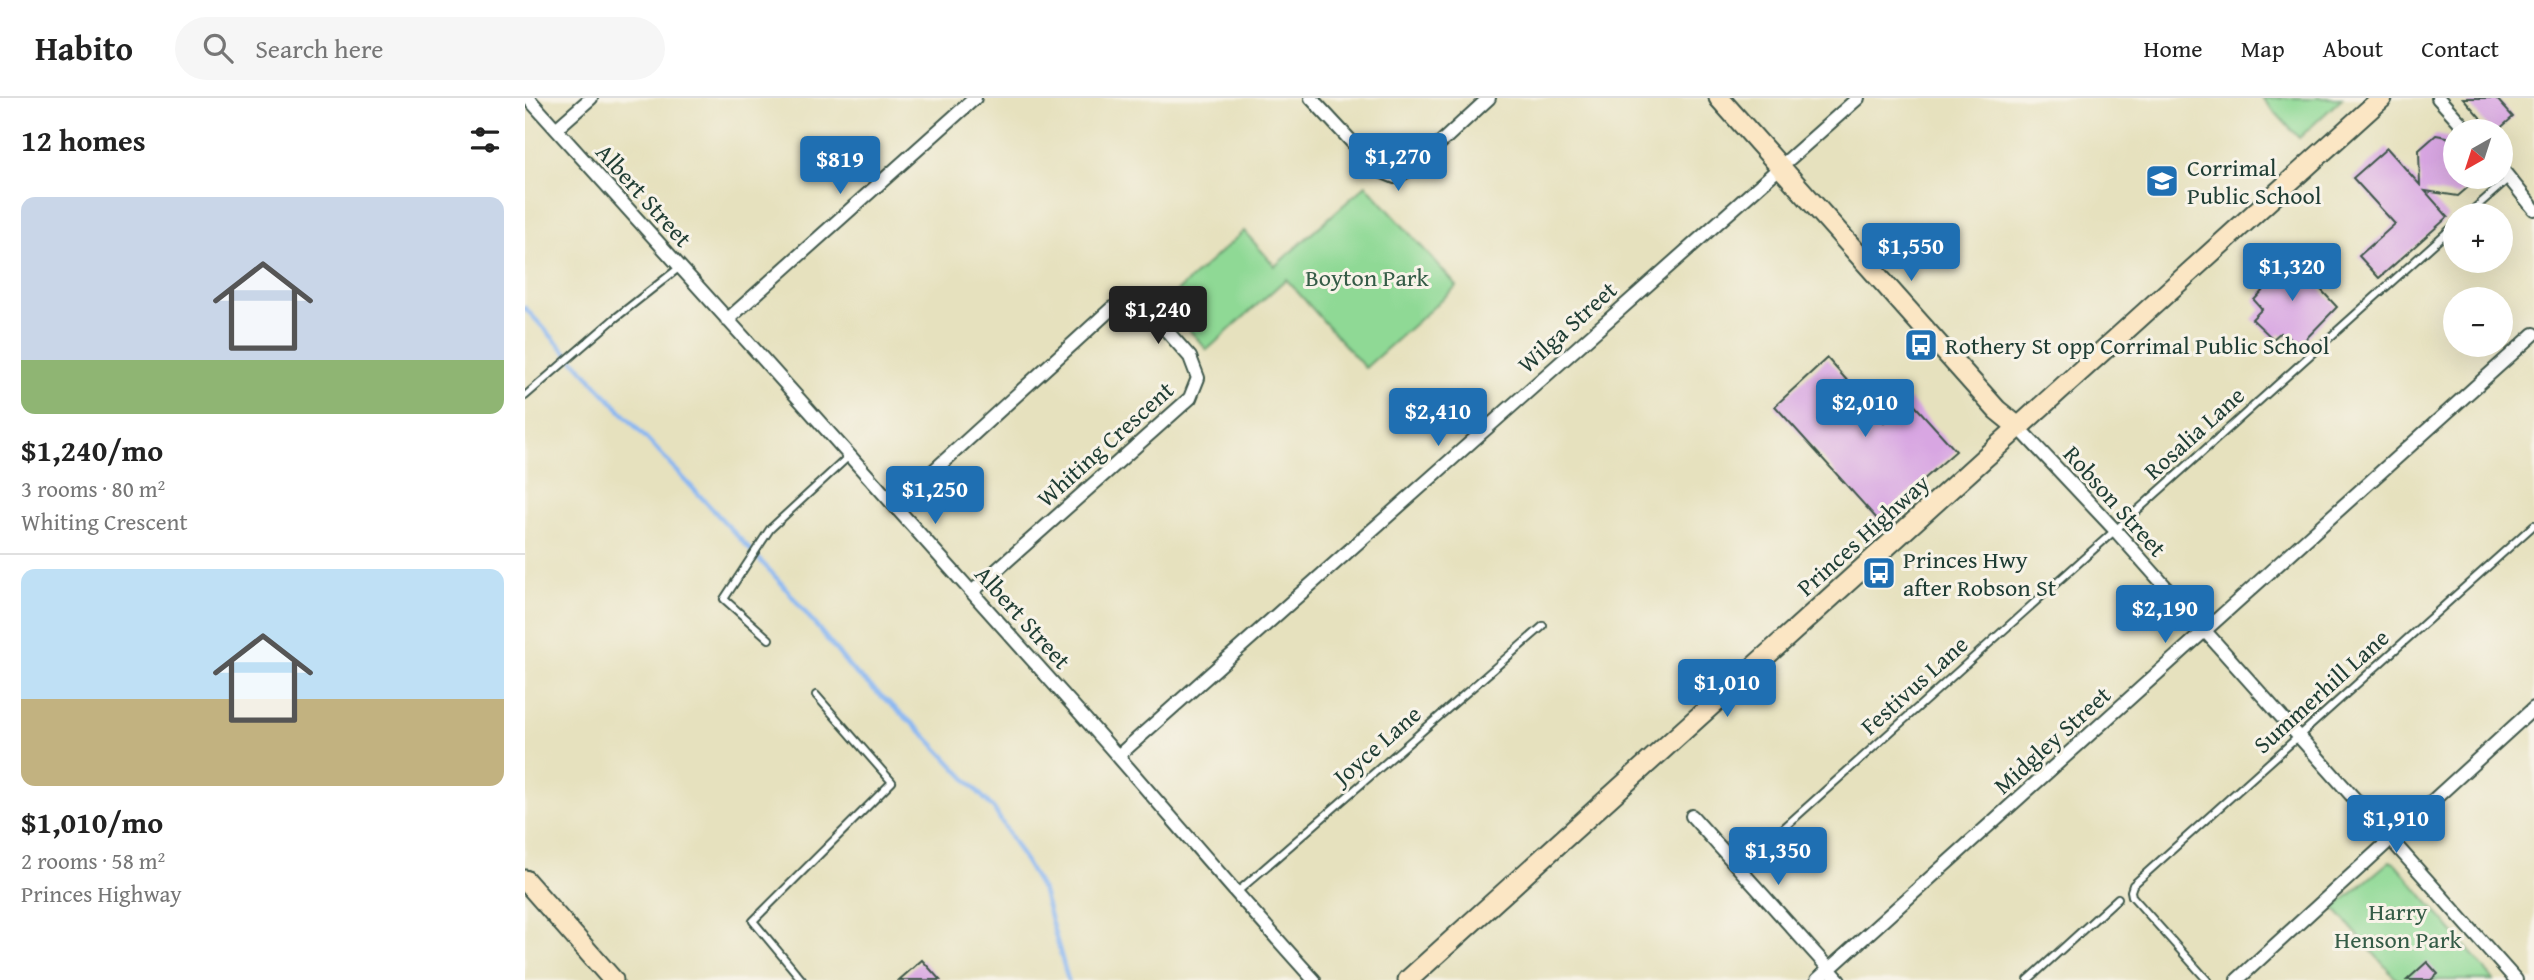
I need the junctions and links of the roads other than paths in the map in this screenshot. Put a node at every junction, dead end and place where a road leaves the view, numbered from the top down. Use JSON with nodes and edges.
{"nodes":[{"id":1,"x":528,"y":98,"type":"edge"},
{"id":2,"x":591,"y":98,"type":"edge"},
{"id":3,"x":975,"y":98,"type":"edge"},
{"id":4,"x":1311,"y":98,"type":"edge"},
{"id":5,"x":1489,"y":98,"type":"edge"},
{"id":6,"x":1719,"y":98,"type":"edge"},
{"id":7,"x":1858,"y":98,"type":"edge"},
{"id":8,"x":2382,"y":98,"type":"edge"},
{"id":9,"x":2438,"y":98,"type":"edge"},
{"id":10,"x":2457,"y":119,"type":"edge"},
{"id":11,"x":556,"y":129,"type":"junction"},
{"id":12,"x":1780,"y":165,"type":"junction"},
{"id":13,"x":2513,"y":183,"type":"edge"},
{"id":14,"x":2491,"y":189,"type":"edge"},
{"id":15,"x":2478,"y":203,"type":"edge"},
{"id":16,"x":2534,"y":209,"type":"edge"},
{"id":17,"x":2443,"y":236,"type":"edge"},
{"id":18,"x":680,"y":267,"type":"junction"},
{"id":19,"x":727,"y":320,"type":"junction"},
{"id":20,"x":2534,"y":334,"type":"edge"},
{"id":21,"x":525,"y":396,"type":"edge"},
{"id":22,"x":2018,"y":427,"type":"junction"},
{"id":23,"x":848,"y":457,"type":"junction"},
{"id":24,"x":895,"y":506,"type":"junction"},
{"id":25,"x":2534,"y":525,"type":"edge"},
{"id":26,"x":2115,"y":530,"type":"junction"},
{"id":27,"x":972,"y":592,"type":"junction"},
{"id":28,"x":1543,"y":625,"type":"dead end"},
{"id":29,"x":2205,"y":631,"type":"junction"},
{"id":30,"x":769,"y":639,"type":"dead end"},
{"id":31,"x":816,"y":695,"type":"dead end"},
{"id":32,"x":2534,"y":708,"type":"edge"},
{"id":33,"x":2299,"y":736,"type":"junction"},
{"id":34,"x":1118,"y":756,"type":"junction"},
{"id":35,"x":1692,"y":816,"type":"dead end"},
{"id":36,"x":2391,"y":838,"type":"junction"},
{"id":37,"x":1739,"y":868,"type":"junction"},
{"id":38,"x":525,"y":880,"type":"edge"},
{"id":39,"x":1235,"y":894,"type":"junction"},
{"id":40,"x":2118,"y":898,"type":"dead end"},
{"id":41,"x":1829,"y":969,"type":"junction"},
{"id":42,"x":613,"y":980,"type":"edge"},
{"id":43,"x":803,"y":980,"type":"edge"},
{"id":44,"x":1314,"y":980,"type":"edge"},
{"id":45,"x":1408,"y":980,"type":"edge"},
{"id":46,"x":1817,"y":980,"type":"edge"},
{"id":47,"x":1839,"y":980,"type":"edge"},
{"id":48,"x":2028,"y":980,"type":"edge"},
{"id":49,"x":2207,"y":980,"type":"edge"},
{"id":50,"x":2237,"y":980,"type":"edge"},
{"id":51,"x":2516,"y":980,"type":"edge"}],
"edges":[{"from":1,"to":11,"type":"street","name":"Albert Street"},
{"from":2,"to":11,"type":"street"},
{"from":3,"to":19,"type":"street"},
{"from":4,"to":5,"type":"street"},
{"from":6,"to":12,"type":"main road"},
{"from":7,"to":12,"type":"street","name":"Wilga Street"},
{"from":8,"to":22,"type":"main road","name":"Princes Highway"},
{"from":9,"to":10,"type":"street"},
{"from":11,"to":18,"type":"street","name":"Albert Street"},
{"from":12,"to":22,"type":"main road"},
{"from":12,"to":34,"type":"street","name":"Wilga Street"},
{"from":13,"to":16,"type":"street"},
{"from":14,"to":15,"type":"lane"},
{"from":17,"to":26,"type":"lane","name":"Rosalia Lane"},
{"from":18,"to":19,"type":"street","name":"Albert Street"},
{"from":18,"to":21,"type":"lane"},
{"from":19,"to":23,"type":"street","name":"Albert Street"},
{"from":20,"to":29,"type":"street","name":"Midgley Street"},
{"from":22,"to":26,"type":"street","name":"Robson Street"},
{"from":22,"to":45,"type":"main road","name":"Princes Highway"},
{"from":23,"to":24,"type":"street","name":"Albert Street"},
{"from":23,"to":30,"type":"lane"},
{"from":24,"to":27,"type":"street","name":"Albert Street"},
{"from":24,"to":27,"type":"street","name":"Whiting Crescent"},
{"from":25,"to":33,"type":"lane","name":"Summerhill Lane"},
{"from":26,"to":29,"type":"street","name":"Robson Street"},
{"from":26,"to":37,"type":"lane","name":"Festivus Lane"},
{"from":27,"to":34,"type":"street","name":"Albert Street"},
{"from":28,"to":39,"type":"lane","name":"Joyce Lane"},
{"from":29,"to":33,"type":"street","name":"Robson Street"},
{"from":29,"to":41,"type":"street","name":"Midgley Street"},
{"from":31,"to":43,"type":"lane"},
{"from":32,"to":36,"type":"street"},
{"from":33,"to":36,"type":"street","name":"Robson Street"},
{"from":33,"to":49,"type":"lane","name":"Summerhill Lane"},
{"from":34,"to":39,"type":"street","name":"Albert Street"},
{"from":35,"to":37,"type":"street"},
{"from":36,"to":50,"type":"street"},
{"from":36,"to":51,"type":"street","name":"Robson Street"},
{"from":37,"to":41,"type":"street"},
{"from":38,"to":42,"type":"main road"},
{"from":39,"to":44,"type":"street","name":"Albert Street"},
{"from":40,"to":48,"type":"lane"},
{"from":41,"to":46,"type":"street","name":"Midgley Street"},
{"from":41,"to":47,"type":"street"}]}
